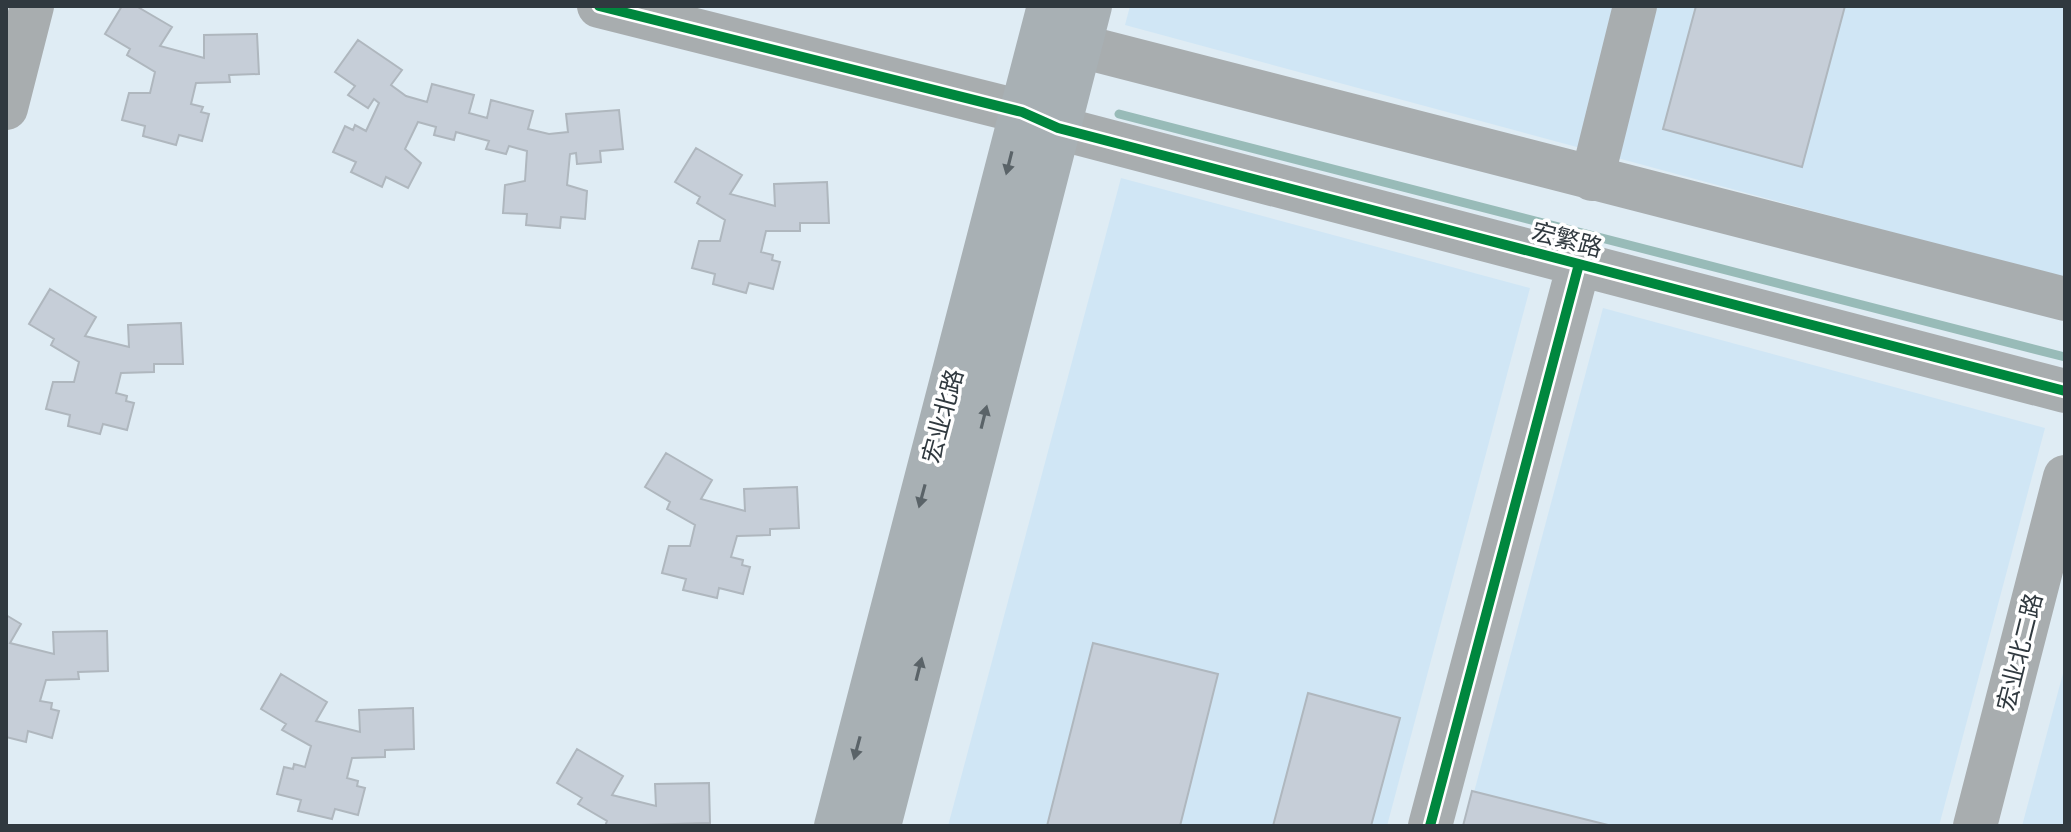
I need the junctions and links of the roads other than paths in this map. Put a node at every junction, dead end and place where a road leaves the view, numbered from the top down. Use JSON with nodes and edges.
{"nodes":[{"id":1,"x":32,"y":6,"type":"edge"},
{"id":2,"x":599,"y":6,"type":"edge"},
{"id":3,"x":1090,"y":6,"type":"edge"},
{"id":4,"x":1635,"y":6,"type":"edge"},
{"id":5,"x":1056,"y":30,"type":"edge"},
{"id":6,"x":6,"y":108,"type":"edge"},
{"id":7,"x":1040,"y":120,"type":"junction"},
{"id":8,"x":1592,"y":179,"type":"junction"},
{"id":9,"x":1579,"y":264,"type":"junction"},
{"id":10,"x":2065,"y":299,"type":"edge"},
{"id":11,"x":2065,"y":391,"type":"edge"},
{"id":12,"x":2065,"y":477,"type":"edge"},
{"id":13,"x":836,"y":826,"type":"edge"},
{"id":14,"x":879,"y":826,"type":"edge"},
{"id":15,"x":1430,"y":826,"type":"edge"},
{"id":16,"x":1975,"y":826,"type":"edge"}],
"edges":[{"from":1,"to":6,"type":"street"},
{"from":2,"to":7,"type":"street","name":"宏繁路"},
{"from":3,"to":5,"type":"main road","name":"宏业北路"},
{"from":4,"to":8,"type":"street"},
{"from":5,"to":7,"type":"main road","name":"宏业北路"},
{"from":5,"to":8,"type":"street"},
{"from":7,"to":9,"type":"street","name":"宏繁路"},
{"from":7,"to":13,"type":"main road","name":"宏业北路","one_way":true},
{"from":14,"to":7,"type":"main road","name":"宏业北路","one_way":true},
{"from":8,"to":10,"type":"street"},
{"from":9,"to":11,"type":"street","name":"宏繁路"},
{"from":9,"to":15,"type":"street"},
{"from":12,"to":16,"type":"street","name":"宏业北二路"}]}
